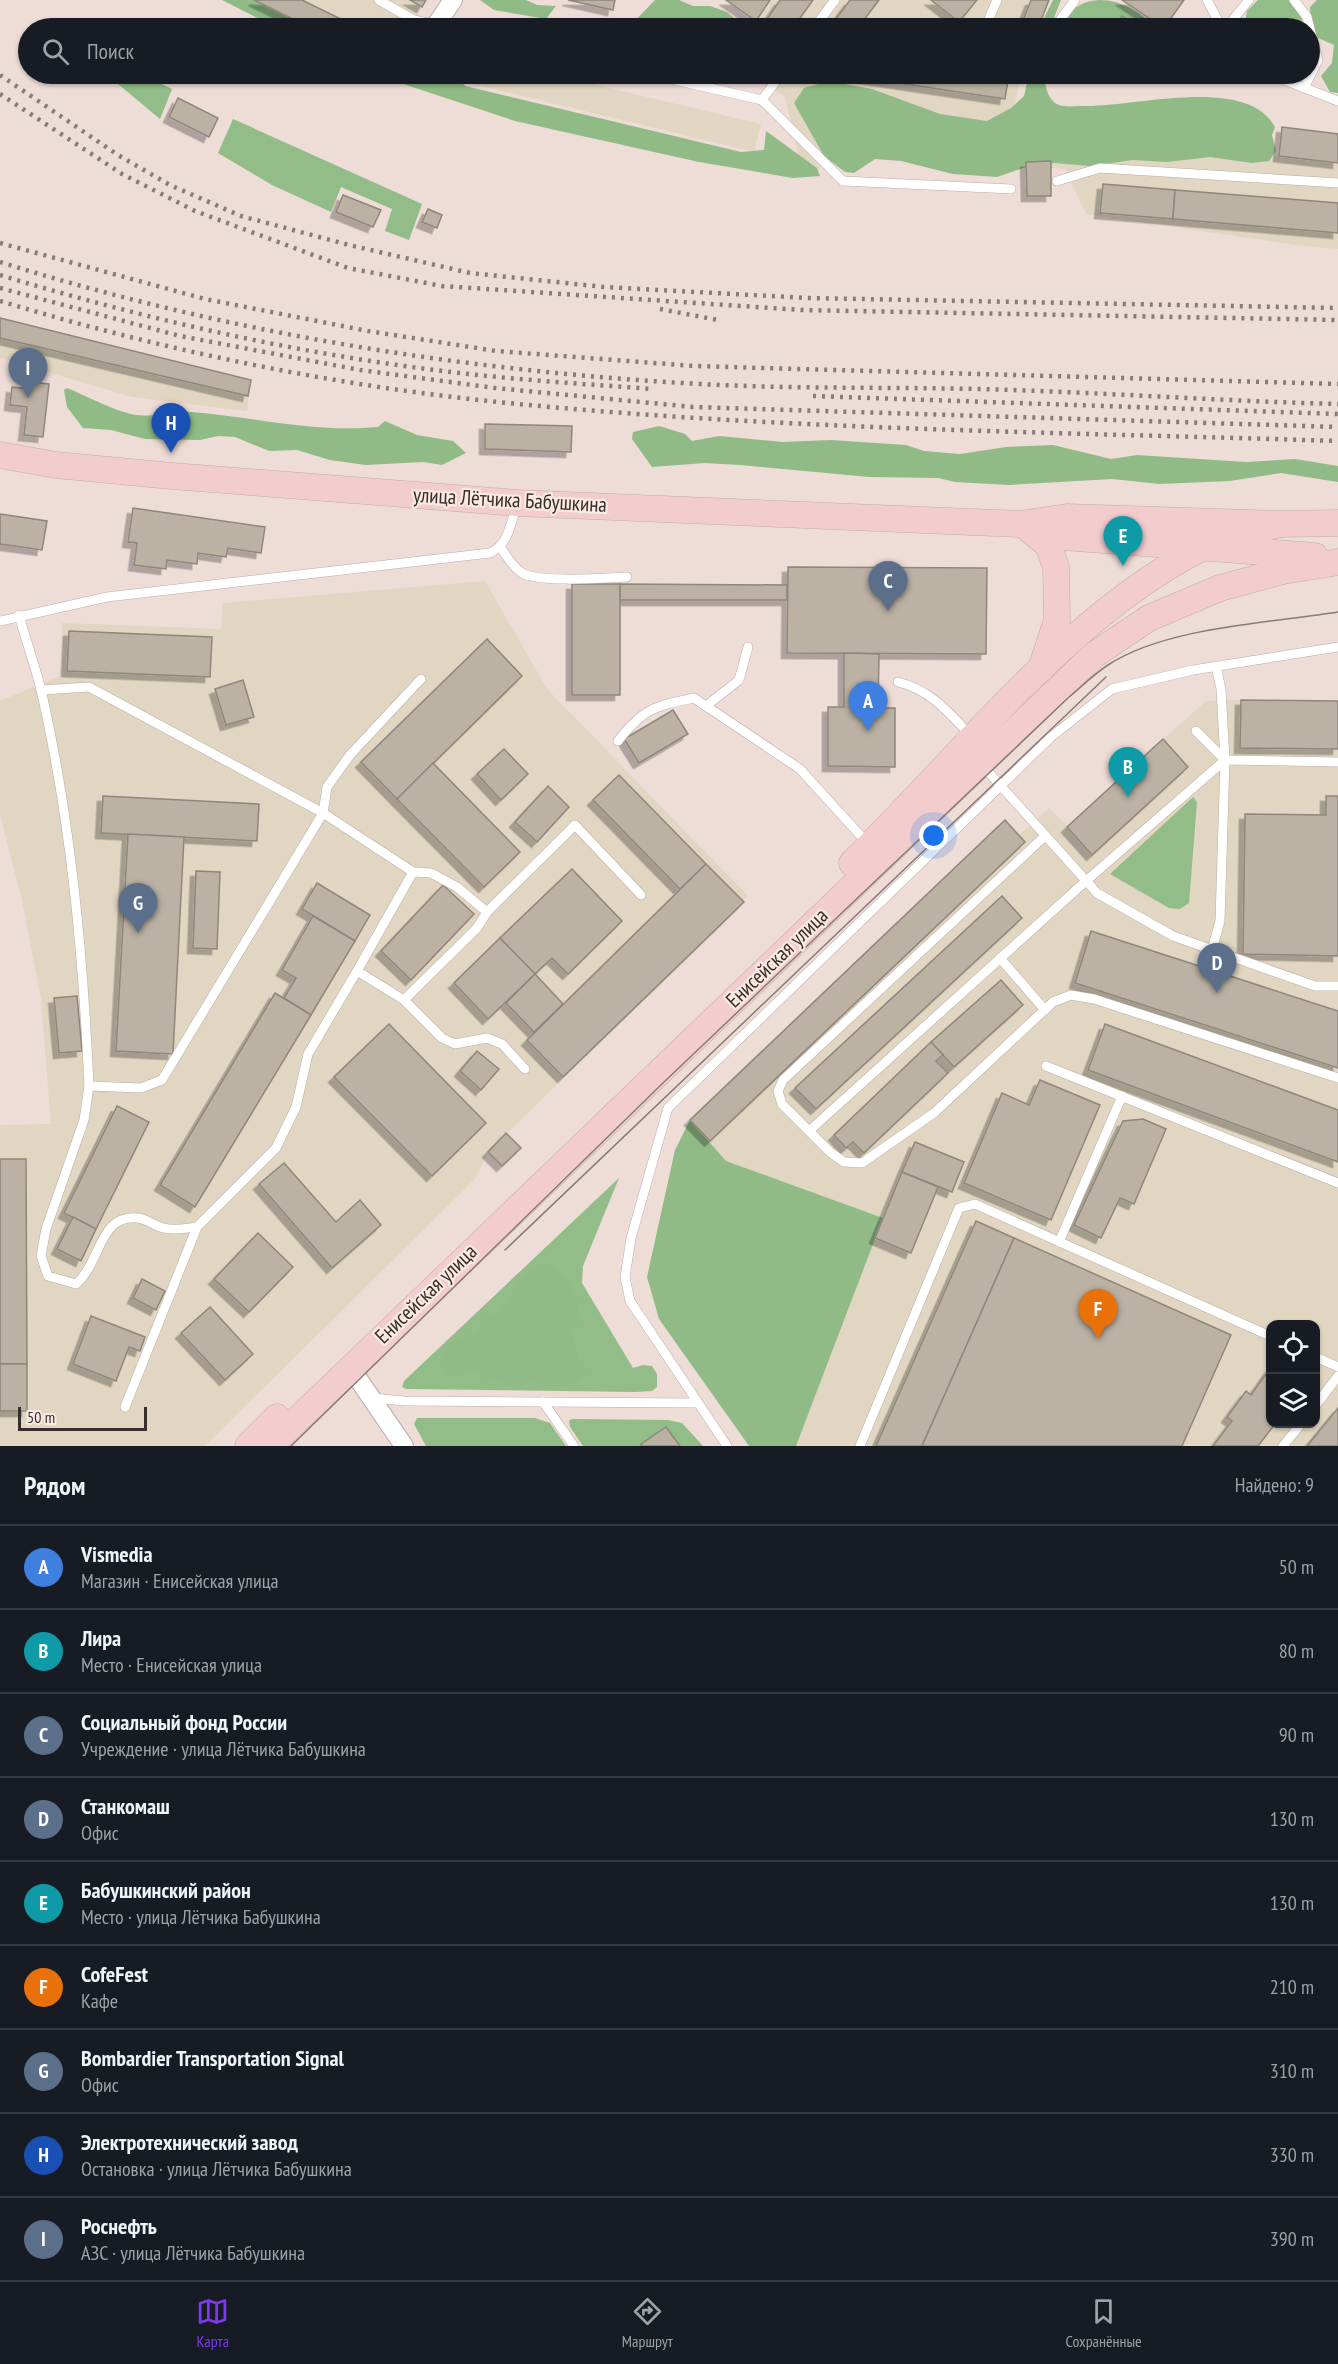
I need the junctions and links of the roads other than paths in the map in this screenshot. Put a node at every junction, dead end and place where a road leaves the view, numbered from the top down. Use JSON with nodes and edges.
{"nodes":[{"id":1,"x":380,"y":0,"type":"edge"},
{"id":2,"x":453,"y":0,"type":"edge"},
{"id":3,"x":835,"y":0,"type":"edge"},
{"id":4,"x":997,"y":0,"type":"edge"},
{"id":5,"x":1075,"y":0,"type":"edge"},
{"id":6,"x":1208,"y":0,"type":"edge"},
{"id":7,"x":1249,"y":0,"type":"edge"},
{"id":8,"x":1294,"y":0,"type":"edge"},
{"id":9,"x":411,"y":18,"type":"edge"},
{"id":10,"x":447,"y":18,"type":"edge"},
{"id":11,"x":822,"y":18,"type":"edge"},
{"id":12,"x":990,"y":18,"type":"edge"},
{"id":13,"x":1062,"y":18,"type":"edge"},
{"id":14,"x":1218,"y":18,"type":"edge"},
{"id":15,"x":1233,"y":18,"type":"edge"},
{"id":16,"x":1307,"y":18,"type":"edge"},
{"id":17,"x":692,"y":84,"type":"edge"},
{"id":18,"x":774,"y":84,"type":"edge"},
{"id":19,"x":1294,"y":84,"type":"edge"},
{"id":20,"x":1306,"y":84,"type":"edge"},
{"id":21,"x":1304,"y":88,"type":"junction"},
{"id":22,"x":762,"y":100,"type":"junction"},
{"id":23,"x":1338,"y":101,"type":"edge"},
{"id":24,"x":1057,"y":181,"type":"dead end"},
{"id":25,"x":1338,"y":183,"type":"edge"},
{"id":26,"x":1011,"y":189,"type":"dead end"},
{"id":27,"x":0,"y":455,"type":"edge"},
{"id":28,"x":518,"y":504,"type":"junction"},
{"id":29,"x":1338,"y":523,"type":"edge"},
{"id":30,"x":1021,"y":524,"type":"junction"},
{"id":31,"x":1280,"y":524,"type":"junction"},
{"id":32,"x":501,"y":548,"type":"junction"},
{"id":33,"x":1199,"y":549,"type":"junction"},
{"id":34,"x":1338,"y":557,"type":"edge"},
{"id":35,"x":1338,"y":562,"type":"edge"},
{"id":36,"x":627,"y":577,"type":"dead end"},
{"id":37,"x":19,"y":615,"type":"junction"},
{"id":38,"x":0,"y":621,"type":"edge"},
{"id":39,"x":748,"y":647,"type":"dead end"},
{"id":40,"x":1338,"y":647,"type":"edge"},
{"id":41,"x":1216,"y":666,"type":"junction"},
{"id":42,"x":1041,"y":670,"type":"junction"},
{"id":43,"x":421,"y":679,"type":"dead end"},
{"id":44,"x":898,"y":682,"type":"dead end"},
{"id":45,"x":41,"y":690,"type":"junction"},
{"id":46,"x":706,"y":706,"type":"junction"},
{"id":47,"x":1196,"y":731,"type":"dead end"},
{"id":48,"x":974,"y":739,"type":"junction"},
{"id":49,"x":618,"y":741,"type":"dead end"},
{"id":50,"x":1225,"y":760,"type":"junction"},
{"id":51,"x":1338,"y":762,"type":"edge"},
{"id":52,"x":980,"y":764,"type":"junction"},
{"id":53,"x":1001,"y":786,"type":"junction"},
{"id":54,"x":323,"y":813,"type":"junction"},
{"id":55,"x":1045,"y":836,"type":"junction"},
{"id":56,"x":870,"y":845,"type":"junction"},
{"id":57,"x":413,"y":872,"type":"junction"},
{"id":58,"x":1086,"y":880,"type":"junction"},
{"id":59,"x":641,"y":895,"type":"dead end"},
{"id":60,"x":487,"y":912,"type":"junction"},
{"id":61,"x":1212,"y":950,"type":"junction"},
{"id":62,"x":1000,"y":958,"type":"junction"},
{"id":63,"x":357,"y":971,"type":"junction"},
{"id":64,"x":1315,"y":986,"type":"junction"},
{"id":65,"x":1338,"y":986,"type":"edge"},
{"id":66,"x":1338,"y":994,"type":"edge"},
{"id":67,"x":404,"y":1000,"type":"junction"},
{"id":68,"x":1045,"y":1010,"type":"junction"},
{"id":69,"x":1046,"y":1066,"type":"dead end"},
{"id":70,"x":525,"y":1069,"type":"dead end"},
{"id":71,"x":1338,"y":1078,"type":"edge"},
{"id":72,"x":88,"y":1086,"type":"junction"},
{"id":73,"x":1122,"y":1096,"type":"junction"},
{"id":74,"x":809,"y":1131,"type":"junction"},
{"id":75,"x":1338,"y":1183,"type":"edge"},
{"id":76,"x":197,"y":1227,"type":"junction"},
{"id":77,"x":1059,"y":1242,"type":"junction"},
{"id":78,"x":1266,"y":1334,"type":"edge"},
{"id":79,"x":1320,"y":1359,"type":"edge"},
{"id":80,"x":350,"y":1367,"type":"junction"},
{"id":81,"x":1338,"y":1367,"type":"edge"},
{"id":82,"x":1338,"y":1376,"type":"edge"},
{"id":83,"x":371,"y":1398,"type":"junction"},
{"id":84,"x":1320,"y":1400,"type":"edge"},
{"id":85,"x":543,"y":1402,"type":"junction"},
{"id":86,"x":696,"y":1403,"type":"junction"},
{"id":87,"x":125,"y":1407,"type":"dead end"},
{"id":88,"x":1298,"y":1428,"type":"edge"},
{"id":89,"x":248,"y":1446,"type":"edge"},
{"id":90,"x":270,"y":1446,"type":"edge"},
{"id":91,"x":404,"y":1446,"type":"edge"},
{"id":92,"x":574,"y":1446,"type":"edge"},
{"id":93,"x":727,"y":1446,"type":"edge"},
{"id":94,"x":860,"y":1446,"type":"edge"},
{"id":95,"x":1283,"y":1446,"type":"edge"}],
"edges":[{"from":1,"to":9,"type":"lane"},
{"from":2,"to":10,"type":"street"},
{"from":3,"to":11,"type":"lane"},
{"from":4,"to":12,"type":"lane"},
{"from":5,"to":13,"type":"lane"},
{"from":6,"to":14,"type":"lane"},
{"from":7,"to":15,"type":"lane"},
{"from":8,"to":16,"type":"lane"},
{"from":17,"to":22,"type":"lane"},
{"from":18,"to":22,"type":"lane"},
{"from":19,"to":21,"type":"lane"},
{"from":20,"to":21,"type":"lane"},
{"from":21,"to":23,"type":"lane"},
{"from":22,"to":26,"type":"lane"},
{"from":24,"to":25,"type":"lane"},
{"from":27,"to":28,"type":"main road","name":"улица Лётчика Бабушкина"},
{"from":28,"to":30,"type":"main road","name":"улица Лётчика Бабушкина"},
{"from":28,"to":32,"type":"lane"},
{"from":29,"to":31,"type":"main road","name":"улица Лётчика Бабушкина"},
{"from":30,"to":31,"type":"main road","name":"улица Лётчика Бабушкина"},
{"from":30,"to":33,"type":"main road","name":"улица Лётчика Бабушкина"},
{"from":30,"to":42,"type":"main road"},
{"from":31,"to":33,"type":"main road","name":"Енисейская улица"},
{"from":32,"to":36,"type":"lane"},
{"from":32,"to":37,"type":"lane"},
{"from":33,"to":34,"type":"main road","name":"улица Лётчика Бабушкина"},
{"from":33,"to":42,"type":"main road","name":"Енисейская улица"},
{"from":35,"to":52,"type":"main road","name":"Енисейская улица"},
{"from":37,"to":38,"type":"lane"},
{"from":37,"to":45,"type":"lane"},
{"from":39,"to":46,"type":"lane"},
{"from":40,"to":41,"type":"lane"},
{"from":41,"to":50,"type":"lane"},
{"from":41,"to":53,"type":"lane"},
{"from":42,"to":48,"type":"main road","name":"Енисейская улица"},
{"from":43,"to":54,"type":"lane"},
{"from":44,"to":48,"type":"lane"},
{"from":45,"to":54,"type":"lane"},
{"from":45,"to":72,"type":"lane"},
{"from":46,"to":49,"type":"lane"},
{"from":46,"to":56,"type":"lane"},
{"from":47,"to":50,"type":"lane"},
{"from":48,"to":56,"type":"main road","name":"Енисейская улица"},
{"from":50,"to":51,"type":"lane"},
{"from":50,"to":58,"type":"lane"},
{"from":50,"to":61,"type":"lane"},
{"from":52,"to":53,"type":"lane"},
{"from":52,"to":80,"type":"main road","name":"Енисейская улица"},
{"from":53,"to":55,"type":"lane"},
{"from":53,"to":86,"type":"lane"},
{"from":54,"to":57,"type":"lane"},
{"from":54,"to":72,"type":"lane"},
{"from":55,"to":58,"type":"lane"},
{"from":55,"to":74,"type":"lane"},
{"from":56,"to":89,"type":"main road","name":"Енисейская улица"},
{"from":57,"to":60,"type":"lane"},
{"from":57,"to":63,"type":"lane"},
{"from":58,"to":61,"type":"lane"},
{"from":58,"to":62,"type":"lane"},
{"from":59,"to":60,"type":"lane"},
{"from":60,"to":67,"type":"lane"},
{"from":61,"to":64,"type":"lane"},
{"from":62,"to":68,"type":"lane"},
{"from":62,"to":74,"type":"lane"},
{"from":63,"to":67,"type":"lane"},
{"from":63,"to":76,"type":"lane"},
{"from":64,"to":65,"type":"lane"},
{"from":64,"to":66,"type":"lane"},
{"from":67,"to":70,"type":"lane"},
{"from":68,"to":71,"type":"lane"},
{"from":68,"to":74,"type":"lane"},
{"from":69,"to":73,"type":"lane"},
{"from":72,"to":76,"type":"lane"},
{"from":73,"to":75,"type":"lane"},
{"from":73,"to":77,"type":"lane"},
{"from":76,"to":87,"type":"lane"},
{"from":77,"to":78,"type":"lane"},
{"from":77,"to":94,"type":"lane"},
{"from":79,"to":81,"type":"lane"},
{"from":80,"to":83,"type":"street"},
{"from":80,"to":90,"type":"main road","name":"Енисейская улица"},
{"from":82,"to":84,"type":"lane"},
{"from":83,"to":85,"type":"lane"},
{"from":83,"to":91,"type":"street"},
{"from":85,"to":86,"type":"lane"},
{"from":85,"to":92,"type":"lane"},
{"from":86,"to":93,"type":"lane"},
{"from":88,"to":95,"type":"lane"}]}
